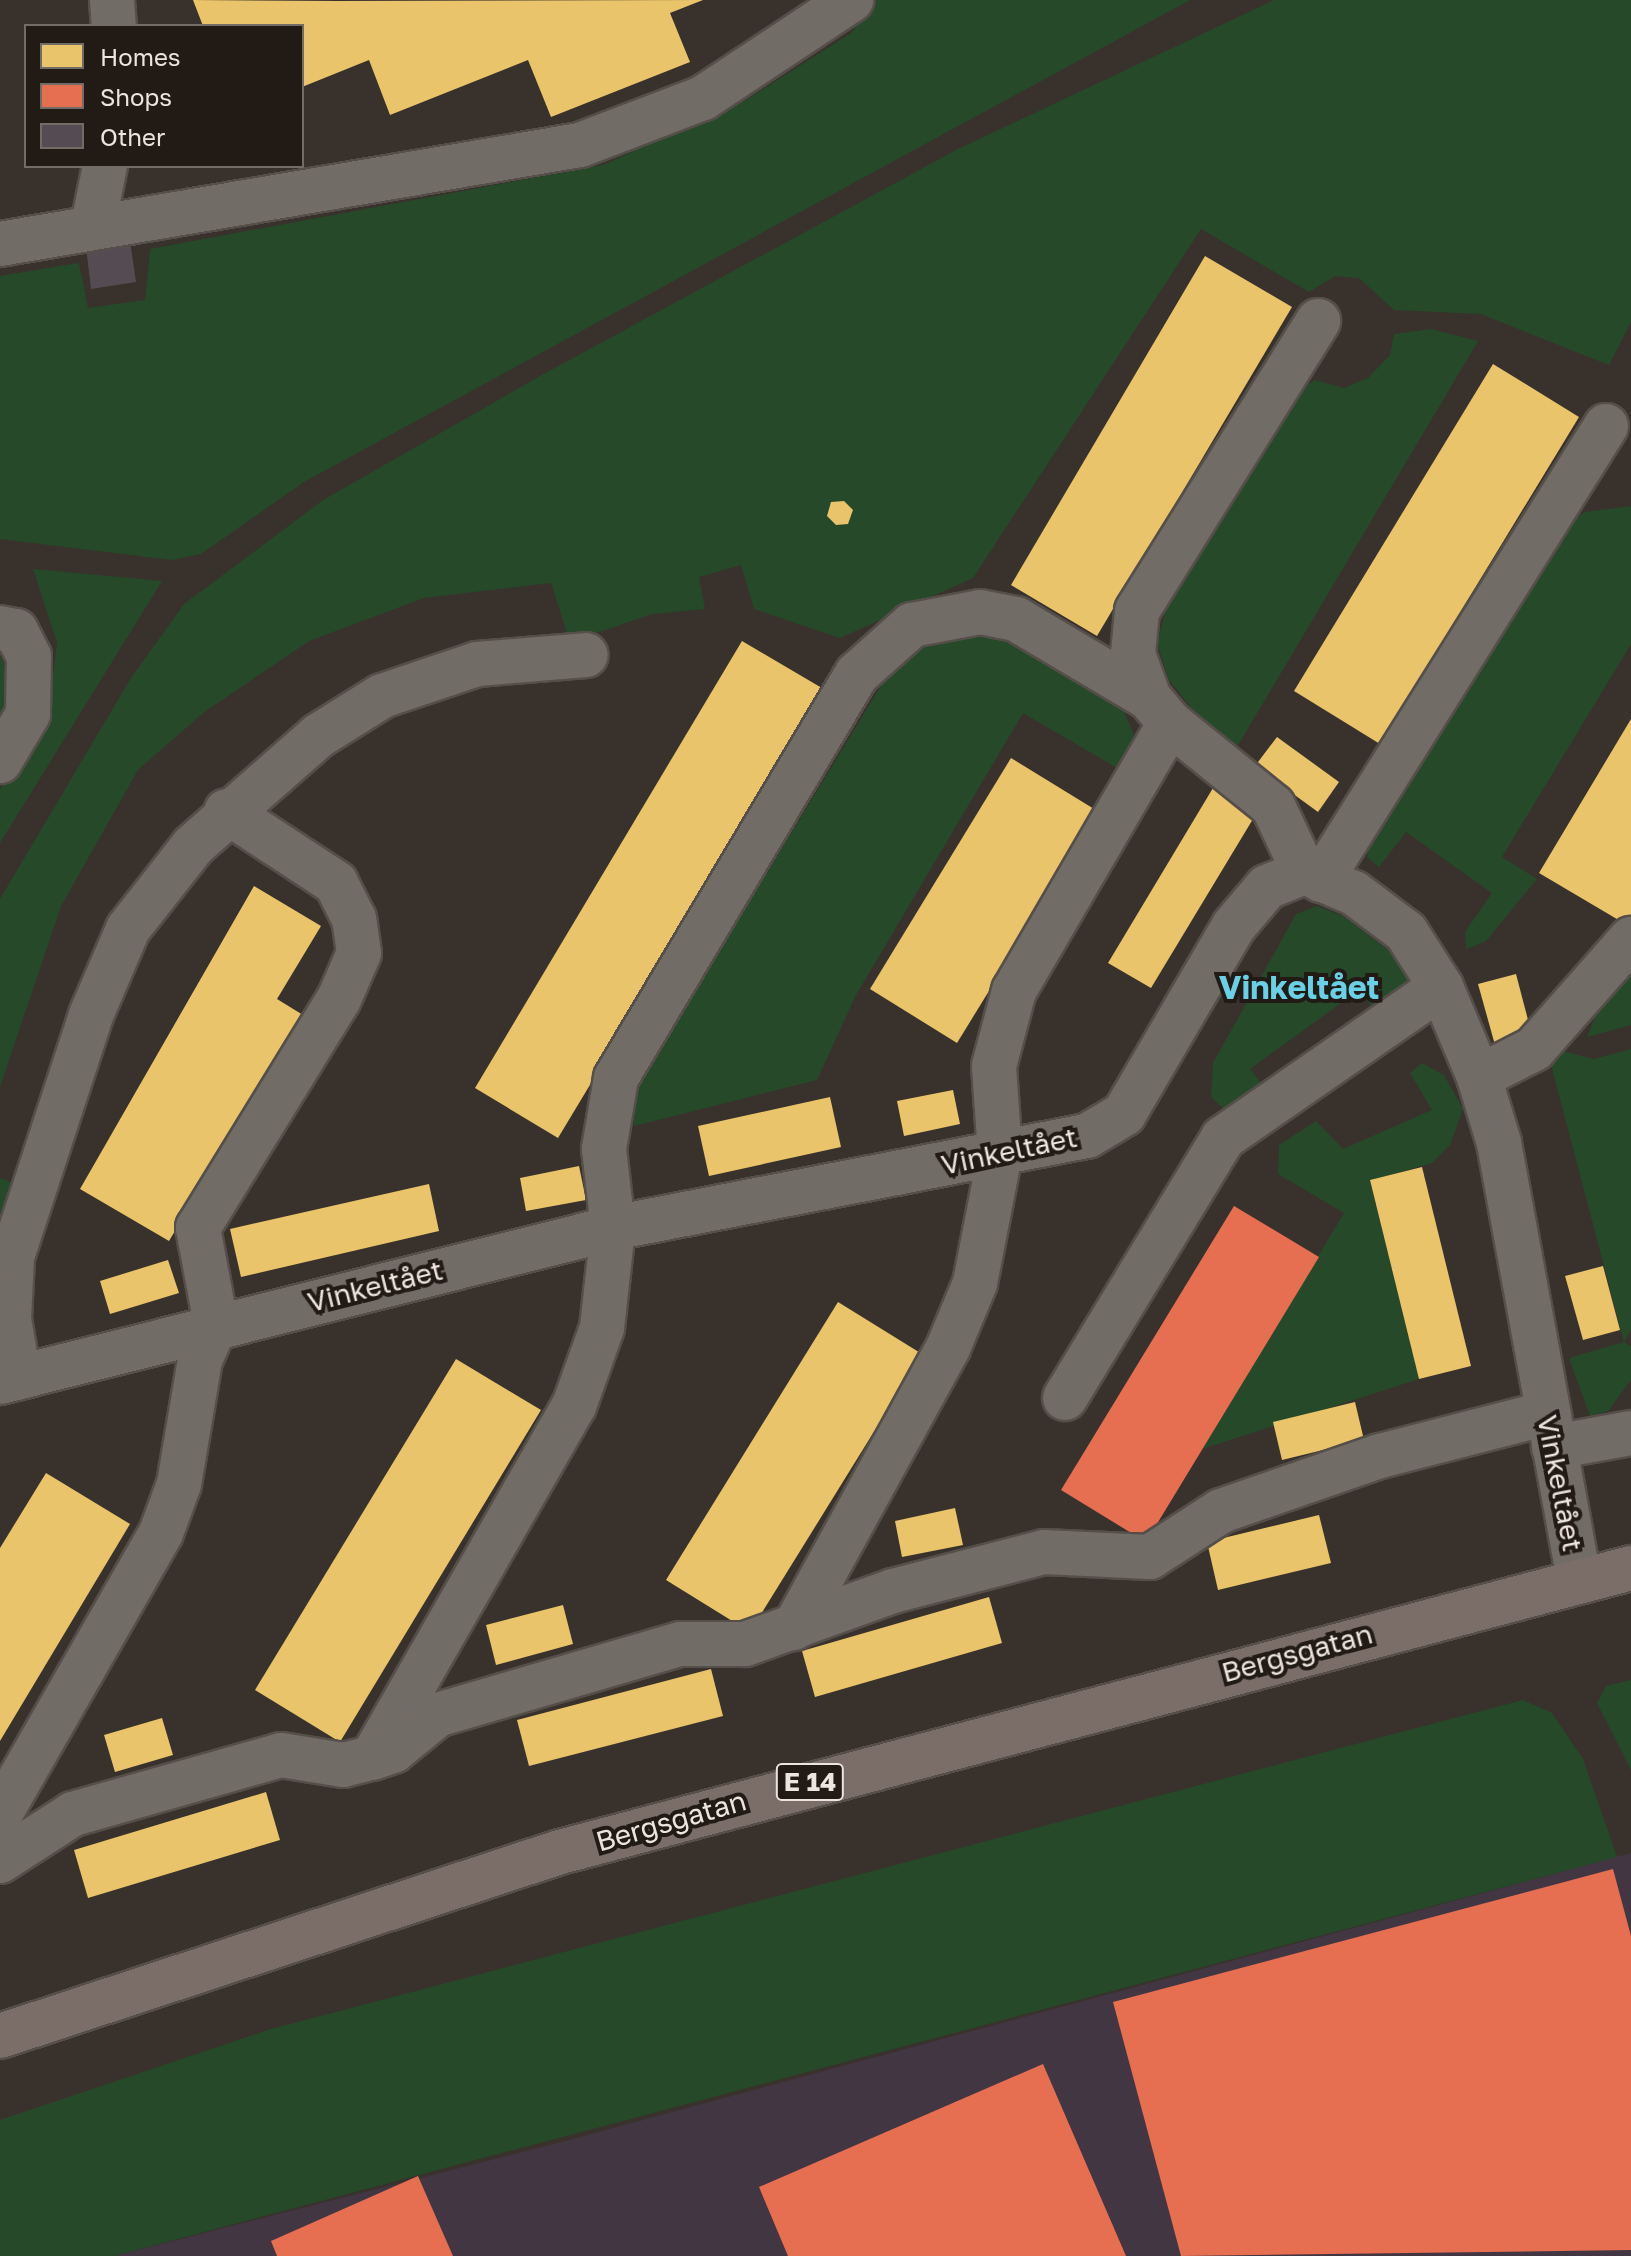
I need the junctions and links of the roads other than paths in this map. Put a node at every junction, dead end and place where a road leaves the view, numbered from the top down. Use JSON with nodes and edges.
{"nodes":[{"id":1,"x":112,"y":0,"type":"edge"},
{"id":2,"x":851,"y":0,"type":"edge"},
{"id":3,"x":114,"y":24,"type":"edge"},
{"id":4,"x":105,"y":168,"type":"edge"},
{"id":5,"x":93,"y":225,"type":"junction"},
{"id":6,"x":0,"y":244,"type":"edge"},
{"id":7,"x":1318,"y":321,"type":"dead end"},
{"id":8,"x":1606,"y":426,"type":"dead end"},
{"id":9,"x":0,"y":628,"type":"edge"},
{"id":10,"x":586,"y":655,"type":"dead end"},
{"id":11,"x":1159,"y":710,"type":"junction"},
{"id":12,"x":0,"y":761,"type":"edge"},
{"id":13,"x":226,"y":811,"type":"junction"},
{"id":14,"x":1313,"y":876,"type":"junction"},
{"id":15,"x":1631,"y":939,"type":"edge"},
{"id":16,"x":1441,"y":987,"type":"junction"},
{"id":17,"x":1479,"y":1077,"type":"junction"},
{"id":18,"x":1000,"y":1154,"type":"junction"},
{"id":19,"x":613,"y":1228,"type":"junction"},
{"id":20,"x":216,"y":1324,"type":"junction"},
{"id":21,"x":9,"y":1380,"type":"edge"},
{"id":22,"x":1065,"y":1398,"type":"dead end"},
{"id":23,"x":1550,"y":1430,"type":"junction"},
{"id":24,"x":1631,"y":1433,"type":"edge"},
{"id":25,"x":1631,"y":1568,"type":"edge"},
{"id":26,"x":1579,"y":1581,"type":"junction"},
{"id":27,"x":794,"y":1628,"type":"junction"},
{"id":28,"x":372,"y":1758,"type":"junction"},
{"id":29,"x":0,"y":1814,"type":"edge"},
{"id":30,"x":0,"y":1861,"type":"edge"},
{"id":31,"x":0,"y":2036,"type":"edge"}],
"edges":[{"from":1,"to":3,"type":"street"},
{"from":2,"to":5,"type":"street"},
{"from":4,"to":5,"type":"street"},
{"from":5,"to":6,"type":"street"},
{"from":7,"to":11,"type":"street"},
{"from":8,"to":14,"type":"street"},
{"from":9,"to":12,"type":"street"},
{"from":10,"to":13,"type":"street"},
{"from":11,"to":14,"type":"street"},
{"from":11,"to":18,"type":"street"},
{"from":11,"to":19,"type":"street"},
{"from":13,"to":20,"type":"street"},
{"from":13,"to":21,"type":"street"},
{"from":14,"to":16,"type":"street","name":"Vinkeltået"},
{"from":14,"to":18,"type":"street","name":"Vinkeltået"},
{"from":15,"to":17,"type":"street"},
{"from":16,"to":17,"type":"street","name":"Vinkeltået"},
{"from":16,"to":22,"type":"street"},
{"from":17,"to":23,"type":"street","name":"Vinkeltået"},
{"from":18,"to":19,"type":"street","name":"Vinkeltået"},
{"from":18,"to":27,"type":"street"},
{"from":19,"to":20,"type":"street","name":"Vinkeltået"},
{"from":19,"to":28,"type":"street"},
{"from":20,"to":21,"type":"street","name":"Vinkeltået"},
{"from":20,"to":29,"type":"street"},
{"from":23,"to":24,"type":"street"},
{"from":23,"to":26,"type":"street","name":"Vinkeltået"},
{"from":23,"to":27,"type":"street"},
{"from":25,"to":26,"type":"highway","name":"Bergsgatan","number":"E 14"},
{"from":26,"to":31,"type":"highway","name":"Bergsgatan","number":"E 14"},
{"from":27,"to":28,"type":"street"},
{"from":28,"to":30,"type":"street"}]}
